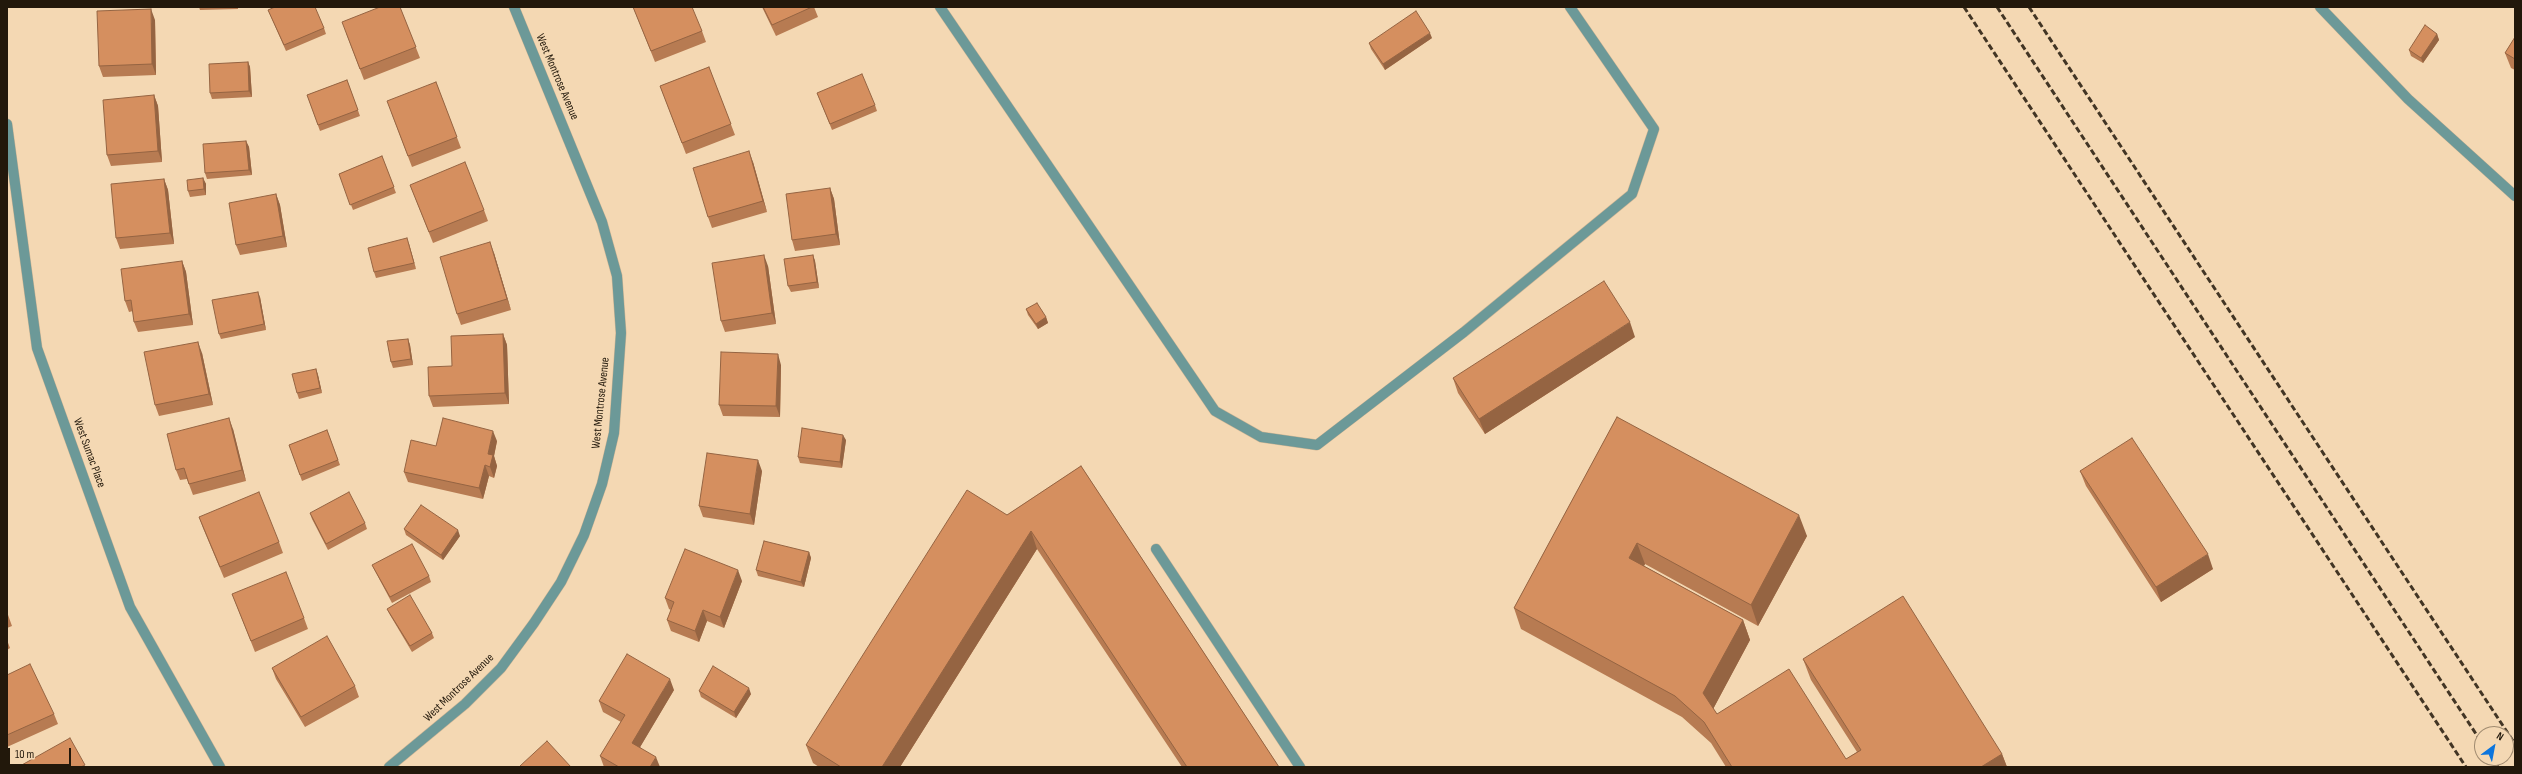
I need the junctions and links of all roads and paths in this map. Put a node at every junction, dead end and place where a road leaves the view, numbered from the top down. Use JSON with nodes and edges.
{"nodes":[{"id":1,"x":514,"y":7,"type":"edge"},
{"id":2,"x":940,"y":7,"type":"edge"},
{"id":3,"x":1570,"y":7,"type":"edge"},
{"id":4,"x":2320,"y":7,"type":"edge"},
{"id":5,"x":7,"y":124,"type":"edge"},
{"id":6,"x":2515,"y":196,"type":"edge"},
{"id":7,"x":1156,"y":549,"type":"dead end"},
{"id":8,"x":220,"y":767,"type":"edge"},
{"id":9,"x":389,"y":767,"type":"edge"},
{"id":10,"x":1300,"y":767,"type":"edge"}],
"edges":[{"from":1,"to":9,"type":"street","name":"West Montrose Avenue"},
{"from":2,"to":3,"type":"street"},
{"from":4,"to":6,"type":"street"},
{"from":5,"to":8,"type":"street","name":"West Sumac Place"},
{"from":7,"to":10,"type":"street"}]}
